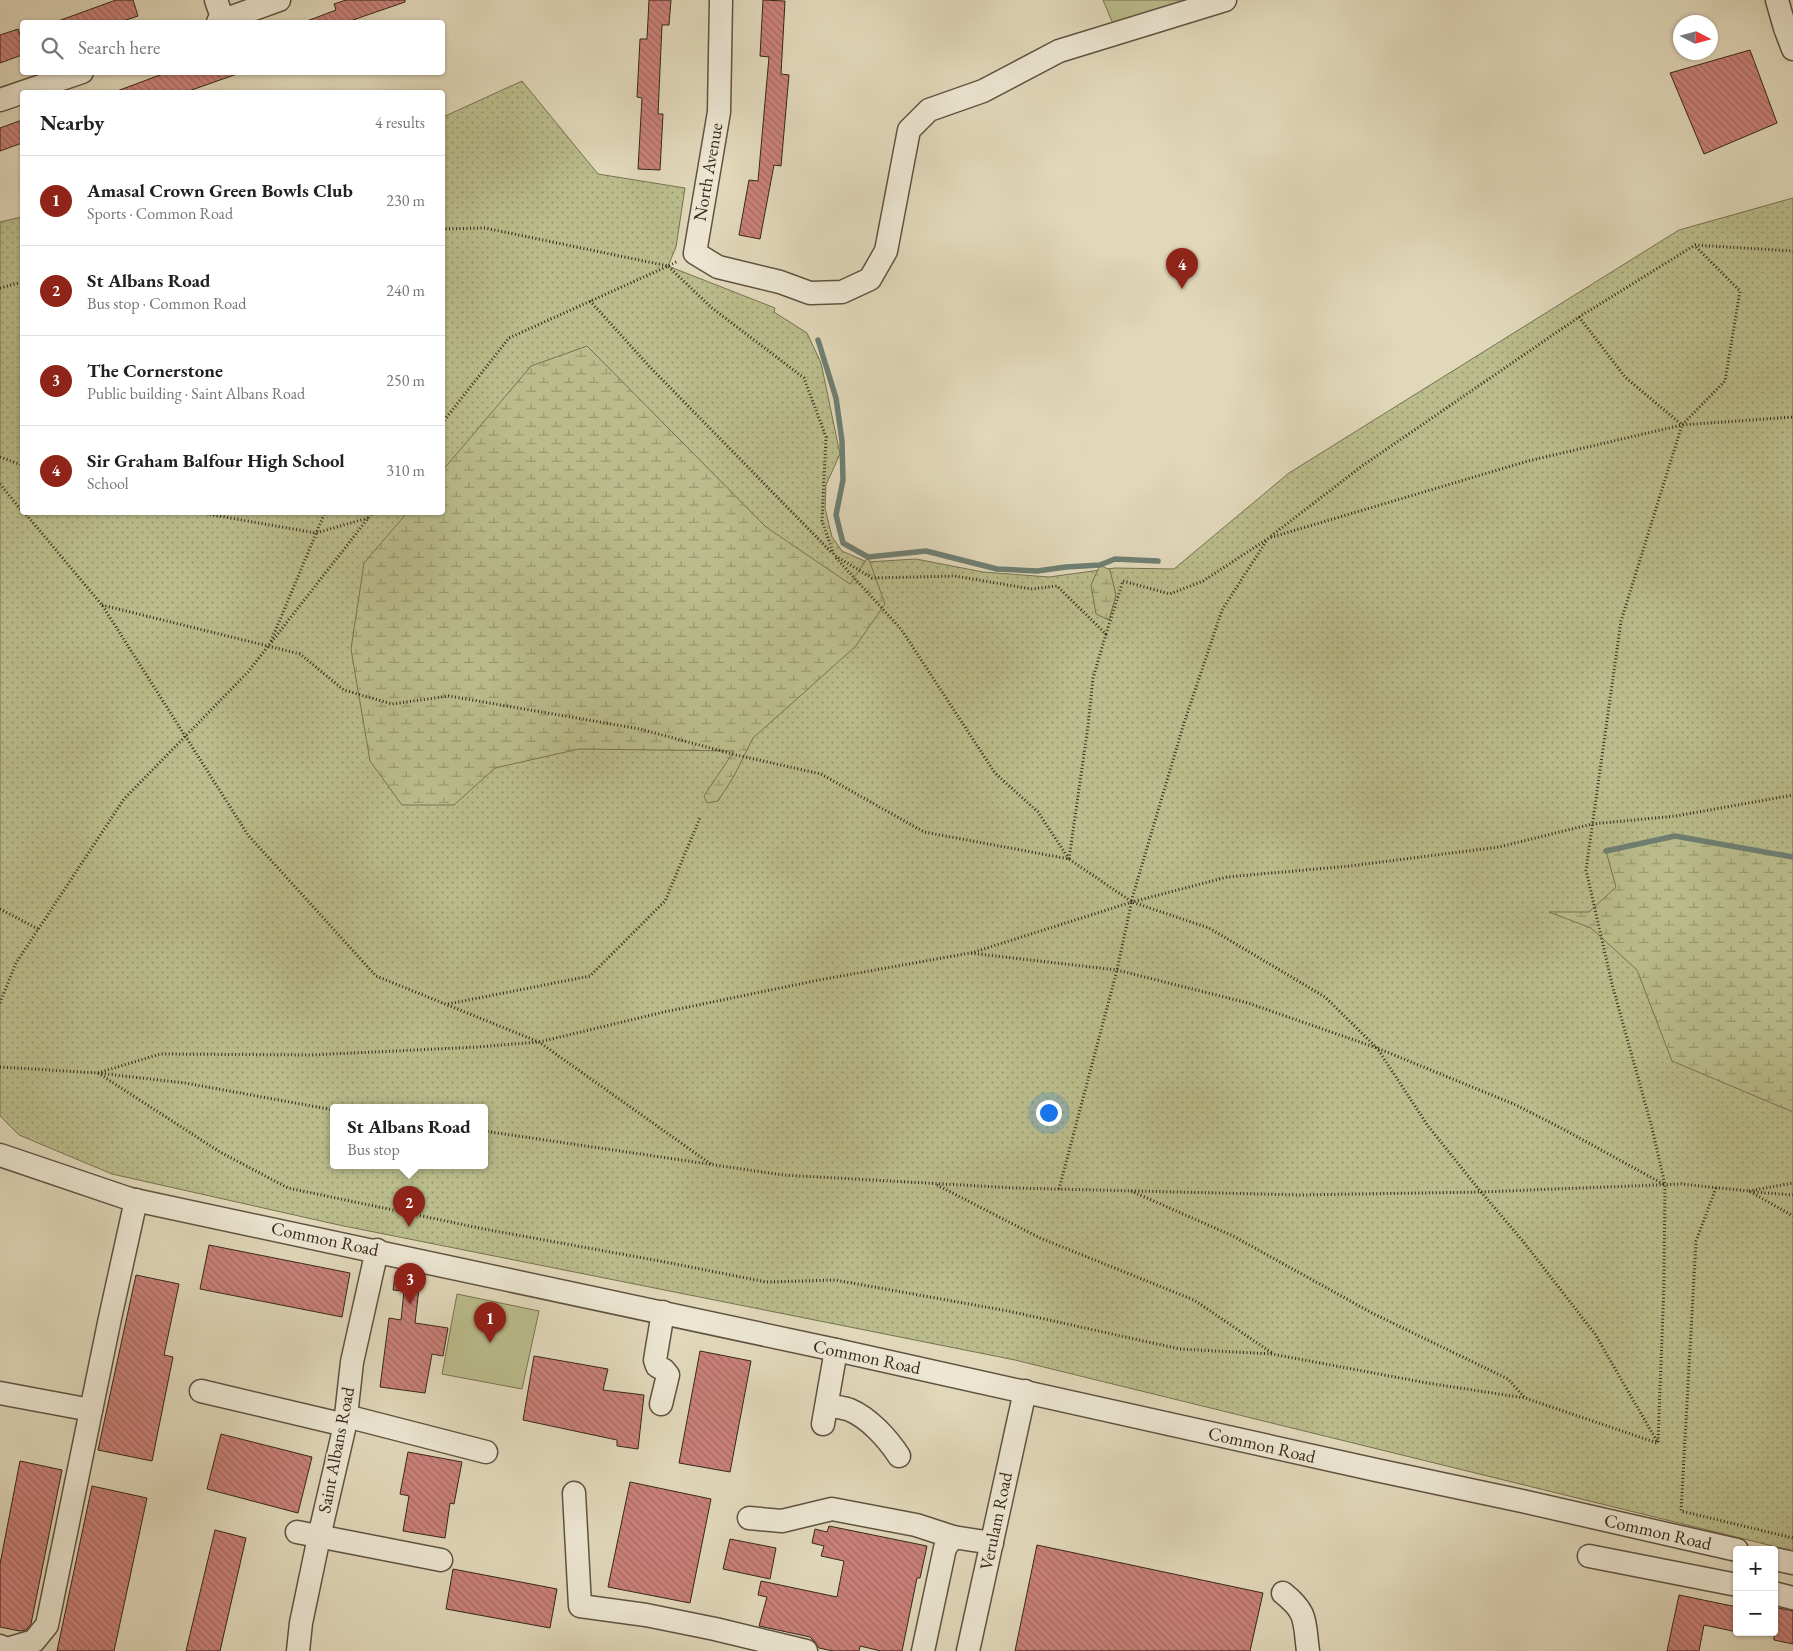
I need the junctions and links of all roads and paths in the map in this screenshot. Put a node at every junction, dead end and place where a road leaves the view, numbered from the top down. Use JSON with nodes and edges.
{"nodes":[{"id":1,"x":279,"y":0,"type":"edge"},
{"id":2,"x":721,"y":0,"type":"edge"},
{"id":3,"x":1226,"y":0,"type":"edge"},
{"id":4,"x":1777,"y":0,"type":"edge"},
{"id":5,"x":219,"y":14,"type":"edge"},
{"id":6,"x":1793,"y":49,"type":"edge"},
{"id":7,"x":73,"y":75,"type":"edge"},
{"id":8,"x":29,"y":90,"type":"edge"},
{"id":9,"x":20,"y":93,"type":"edge"},
{"id":10,"x":0,"y":100,"type":"edge"},
{"id":11,"x":445,"y":229,"type":"edge"},
{"id":12,"x":1695,"y":245,"type":"junction"},
{"id":13,"x":1793,"y":251,"type":"edge"},
{"id":14,"x":695,"y":253,"type":"junction"},
{"id":15,"x":668,"y":266,"type":"junction"},
{"id":16,"x":20,"y":283,"type":"edge"},
{"id":17,"x":0,"y":288,"type":"edge"},
{"id":18,"x":590,"y":301,"type":"junction"},
{"id":19,"x":1579,"y":317,"type":"junction"},
{"id":20,"x":450,"y":414,"type":"junction"},
{"id":21,"x":445,"y":416,"type":"edge"},
{"id":22,"x":1793,"y":417,"type":"edge"},
{"id":23,"x":445,"y":420,"type":"edge"},
{"id":24,"x":1682,"y":425,"type":"junction"},
{"id":25,"x":0,"y":457,"type":"edge"},
{"id":26,"x":20,"y":464,"type":"edge"},
{"id":27,"x":0,"y":484,"type":"edge"},
{"id":28,"x":20,"y":508,"type":"edge"},
{"id":29,"x":26,"y":515,"type":"edge"},
{"id":30,"x":213,"y":515,"type":"edge"},
{"id":31,"x":324,"y":515,"type":"edge"},
{"id":32,"x":370,"y":515,"type":"edge"},
{"id":33,"x":368,"y":518,"type":"junction"},
{"id":34,"x":316,"y":533,"type":"junction"},
{"id":35,"x":1268,"y":538,"type":"junction"},
{"id":36,"x":834,"y":555,"type":"junction"},
{"id":37,"x":102,"y":605,"type":"junction"},
{"id":38,"x":1106,"y":634,"type":"junction"},
{"id":39,"x":268,"y":646,"type":"junction"},
{"id":40,"x":186,"y":736,"type":"junction"},
{"id":41,"x":1793,"y":795,"type":"edge"},
{"id":42,"x":700,"y":818,"type":"dead end"},
{"id":43,"x":1592,"y":824,"type":"junction"},
{"id":44,"x":1069,"y":859,"type":"junction"},
{"id":45,"x":1132,"y":902,"type":"junction"},
{"id":46,"x":0,"y":909,"type":"edge"},
{"id":47,"x":38,"y":929,"type":"junction"},
{"id":48,"x":970,"y":953,"type":"junction"},
{"id":49,"x":1117,"y":970,"type":"junction"},
{"id":50,"x":0,"y":1003,"type":"edge"},
{"id":51,"x":447,"y":1005,"type":"junction"},
{"id":52,"x":539,"y":1042,"type":"junction"},
{"id":53,"x":1377,"y":1048,"type":"junction"},
{"id":54,"x":0,"y":1067,"type":"edge"},
{"id":55,"x":98,"y":1073,"type":"junction"},
{"id":56,"x":330,"y":1109,"type":"edge"},
{"id":57,"x":488,"y":1132,"type":"edge"},
{"id":58,"x":0,"y":1155,"type":"edge"},
{"id":59,"x":713,"y":1165,"type":"junction"},
{"id":60,"x":1793,"y":1183,"type":"edge"},
{"id":61,"x":934,"y":1184,"type":"junction"},
{"id":62,"x":1664,"y":1185,"type":"junction"},
{"id":63,"x":1716,"y":1188,"type":"junction"},
{"id":64,"x":1060,"y":1189,"type":"junction"},
{"id":65,"x":1128,"y":1190,"type":"junction"},
{"id":66,"x":1749,"y":1191,"type":"junction"},
{"id":67,"x":1481,"y":1192,"type":"junction"},
{"id":68,"x":1793,"y":1195,"type":"edge"},
{"id":69,"x":136,"y":1200,"type":"junction"},
{"id":70,"x":1793,"y":1216,"type":"edge"},
{"id":71,"x":377,"y":1250,"type":"junction"},
{"id":72,"x":663,"y":1312,"type":"junction"},
{"id":73,"x":836,"y":1350,"type":"junction"},
{"id":74,"x":1272,"y":1354,"type":"junction"},
{"id":75,"x":201,"y":1391,"type":"dead end"},
{"id":76,"x":0,"y":1392,"type":"edge"},
{"id":77,"x":1025,"y":1392,"type":"junction"},
{"id":78,"x":1525,"y":1398,"type":"junction"},
{"id":79,"x":661,"y":1404,"type":"dead end"},
{"id":80,"x":91,"y":1410,"type":"junction"},
{"id":81,"x":345,"y":1421,"type":"junction"},
{"id":82,"x":1658,"y":1443,"type":"junction"},
{"id":83,"x":486,"y":1452,"type":"dead end"},
{"id":84,"x":899,"y":1456,"type":"dead end"},
{"id":85,"x":574,"y":1493,"type":"dead end"},
{"id":86,"x":749,"y":1518,"type":"dead end"},
{"id":87,"x":308,"y":1534,"type":"junction"},
{"id":88,"x":953,"y":1537,"type":"junction"},
{"id":89,"x":1793,"y":1538,"type":"edge"},
{"id":90,"x":992,"y":1543,"type":"junction"},
{"id":91,"x":1733,"y":1549,"type":"edge"},
{"id":92,"x":1590,"y":1556,"type":"dead end"},
{"id":93,"x":441,"y":1560,"type":"dead end"},
{"id":94,"x":1778,"y":1560,"type":"edge"},
{"id":95,"x":1793,"y":1563,"type":"edge"},
{"id":96,"x":1733,"y":1584,"type":"edge"},
{"id":97,"x":1283,"y":1594,"type":"dead end"},
{"id":98,"x":1778,"y":1594,"type":"edge"},
{"id":99,"x":1793,"y":1598,"type":"edge"},
{"id":100,"x":0,"y":1646,"type":"edge"},
{"id":101,"x":298,"y":1651,"type":"edge"},
{"id":102,"x":806,"y":1651,"type":"edge"},
{"id":103,"x":923,"y":1651,"type":"edge"},
{"id":104,"x":968,"y":1651,"type":"edge"},
{"id":105,"x":1308,"y":1651,"type":"edge"}],
"edges":[{"from":1,"to":5,"type":"street"},
{"from":2,"to":14,"type":"street","name":"North Avenue"},
{"from":3,"to":14,"type":"street"},
{"from":4,"to":6,"type":"street"},
{"from":7,"to":8,"type":"street"},
{"from":9,"to":10,"type":"street"},
{"from":11,"to":15,"type":"path"},
{"from":12,"to":13,"type":"path"},
{"from":12,"to":19,"type":"path"},
{"from":12,"to":24,"type":"path"},
{"from":14,"to":15,"type":"path"},
{"from":15,"to":18,"type":"path"},
{"from":15,"to":36,"type":"path"},
{"from":16,"to":17,"type":"path"},
{"from":18,"to":20,"type":"path"},
{"from":18,"to":36,"type":"path"},
{"from":19,"to":24,"type":"path"},
{"from":19,"to":35,"type":"path"},
{"from":20,"to":21,"type":"path"},
{"from":20,"to":23,"type":"path"},
{"from":22,"to":24,"type":"path"},
{"from":24,"to":35,"type":"path"},
{"from":24,"to":43,"type":"path"},
{"from":25,"to":26,"type":"path"},
{"from":27,"to":28,"type":"path"},
{"from":29,"to":37,"type":"path"},
{"from":30,"to":34,"type":"path"},
{"from":31,"to":34,"type":"path"},
{"from":32,"to":33,"type":"path"},
{"from":33,"to":34,"type":"path"},
{"from":33,"to":39,"type":"path"},
{"from":34,"to":39,"type":"path"},
{"from":35,"to":38,"type":"path"},
{"from":35,"to":45,"type":"path"},
{"from":36,"to":38,"type":"path"},
{"from":36,"to":44,"type":"path"},
{"from":37,"to":39,"type":"path"},
{"from":37,"to":40,"type":"path"},
{"from":38,"to":44,"type":"path"},
{"from":39,"to":40,"type":"path"},
{"from":39,"to":44,"type":"path"},
{"from":40,"to":47,"type":"path"},
{"from":40,"to":51,"type":"path"},
{"from":41,"to":43,"type":"path"},
{"from":42,"to":51,"type":"path"},
{"from":43,"to":45,"type":"path"},
{"from":43,"to":62,"type":"path"},
{"from":44,"to":45,"type":"path"},
{"from":45,"to":48,"type":"path"},
{"from":45,"to":49,"type":"path"},
{"from":45,"to":53,"type":"path"},
{"from":46,"to":47,"type":"path"},
{"from":47,"to":50,"type":"path"},
{"from":48,"to":49,"type":"path"},
{"from":48,"to":52,"type":"path"},
{"from":49,"to":53,"type":"path"},
{"from":49,"to":64,"type":"path"},
{"from":51,"to":52,"type":"path"},
{"from":52,"to":55,"type":"path"},
{"from":52,"to":59,"type":"path"},
{"from":53,"to":62,"type":"path"},
{"from":53,"to":67,"type":"path"},
{"from":54,"to":55,"type":"path"},
{"from":55,"to":56,"type":"path"},
{"from":55,"to":74,"type":"path"},
{"from":57,"to":59,"type":"path"},
{"from":58,"to":69,"type":"street","name":"Common Road"},
{"from":59,"to":61,"type":"path"},
{"from":60,"to":66,"type":"path"},
{"from":61,"to":64,"type":"path"},
{"from":61,"to":74,"type":"path"},
{"from":62,"to":63,"type":"path"},
{"from":62,"to":67,"type":"path"},
{"from":62,"to":82,"type":"path"},
{"from":63,"to":66,"type":"path"},
{"from":63,"to":89,"type":"path"},
{"from":64,"to":65,"type":"path"},
{"from":65,"to":67,"type":"path"},
{"from":65,"to":78,"type":"path"},
{"from":66,"to":68,"type":"path"},
{"from":66,"to":70,"type":"path"},
{"from":67,"to":82,"type":"path"},
{"from":69,"to":71,"type":"street","name":"Common Road"},
{"from":69,"to":80,"type":"street"},
{"from":71,"to":72,"type":"street","name":"Common Road"},
{"from":71,"to":81,"type":"street","name":"Saint Albans Road"},
{"from":72,"to":73,"type":"street","name":"Common Road"},
{"from":72,"to":79,"type":"street"},
{"from":73,"to":77,"type":"street","name":"Common Road"},
{"from":73,"to":84,"type":"street"},
{"from":74,"to":78,"type":"path"},
{"from":75,"to":81,"type":"street"},
{"from":76,"to":80,"type":"street"},
{"from":77,"to":90,"type":"street","name":"Verulam Road"},
{"from":77,"to":91,"type":"street","name":"Common Road"},
{"from":78,"to":82,"type":"path"},
{"from":80,"to":100,"type":"street"},
{"from":81,"to":83,"type":"street"},
{"from":81,"to":87,"type":"street","name":"Saint Albans Road"},
{"from":85,"to":102,"type":"street"},
{"from":86,"to":88,"type":"street"},
{"from":87,"to":93,"type":"street"},
{"from":87,"to":101,"type":"street","name":"Saint Albans Road"},
{"from":88,"to":90,"type":"street"},
{"from":88,"to":103,"type":"street"},
{"from":90,"to":104,"type":"street","name":"Verulam Road"},
{"from":92,"to":96,"type":"street"},
{"from":94,"to":95,"type":"street"},
{"from":97,"to":105,"type":"street"},
{"from":98,"to":99,"type":"street"}]}
